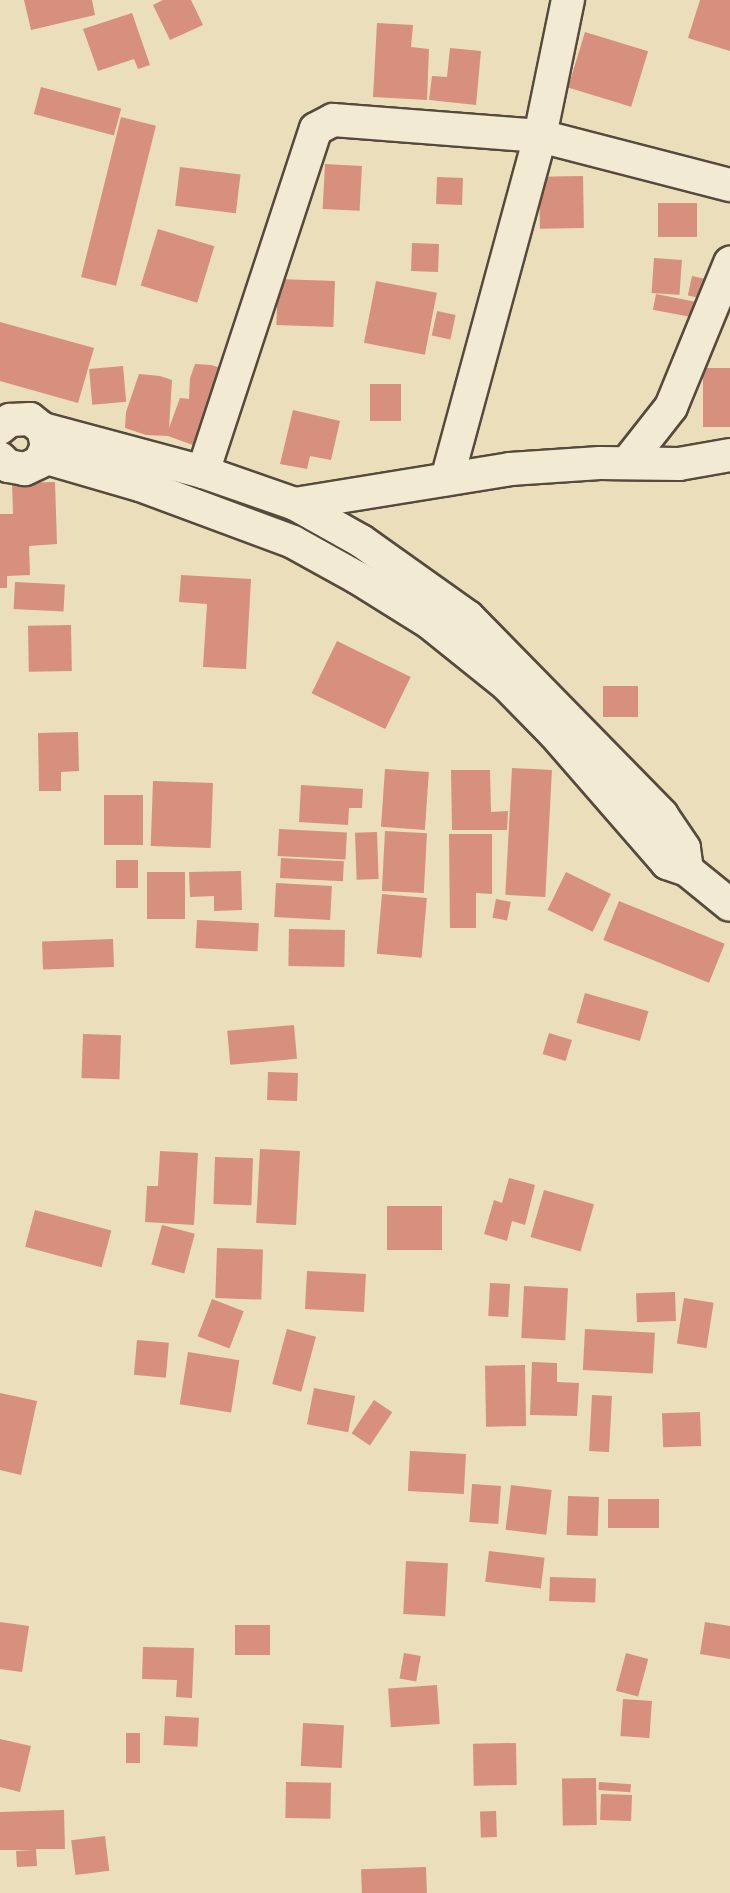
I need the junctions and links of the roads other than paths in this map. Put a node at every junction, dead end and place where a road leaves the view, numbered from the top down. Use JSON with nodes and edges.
{"nodes":[{"id":1,"x":568,"y":0,"type":"edge"},
{"id":2,"x":540,"y":136,"type":"junction"},
{"id":3,"x":730,"y":185,"type":"edge"},
{"id":4,"x":730,"y":263,"type":"edge"},
{"id":5,"x":3,"y":420,"type":"edge"},
{"id":6,"x":43,"y":443,"type":"junction"},
{"id":7,"x":730,"y":455,"type":"edge"},
{"id":8,"x":1,"y":459,"type":"edge"},
{"id":9,"x":627,"y":464,"type":"junction"},
{"id":10,"x":203,"y":472,"type":"junction"},
{"id":11,"x":447,"y":479,"type":"junction"},
{"id":12,"x":295,"y":504,"type":"junction"},
{"id":13,"x":687,"y":870,"type":"junction"},
{"id":14,"x":730,"y":905,"type":"edge"}],
"edges":[{"from":1,"to":2,"type":"street"},
{"from":2,"to":3,"type":"street"},
{"from":2,"to":10,"type":"street"},
{"from":2,"to":11,"type":"street"},
{"from":4,"to":9,"type":"street"},
{"from":5,"to":6,"type":"street"},
{"from":6,"to":8,"type":"street"},
{"from":6,"to":10,"type":"street"},
{"from":6,"to":13,"type":"street"},
{"from":7,"to":9,"type":"street"},
{"from":9,"to":11,"type":"street"},
{"from":10,"to":12,"type":"street"},
{"from":11,"to":12,"type":"street"},
{"from":12,"to":13,"type":"street"},
{"from":13,"to":14,"type":"street"}]}
